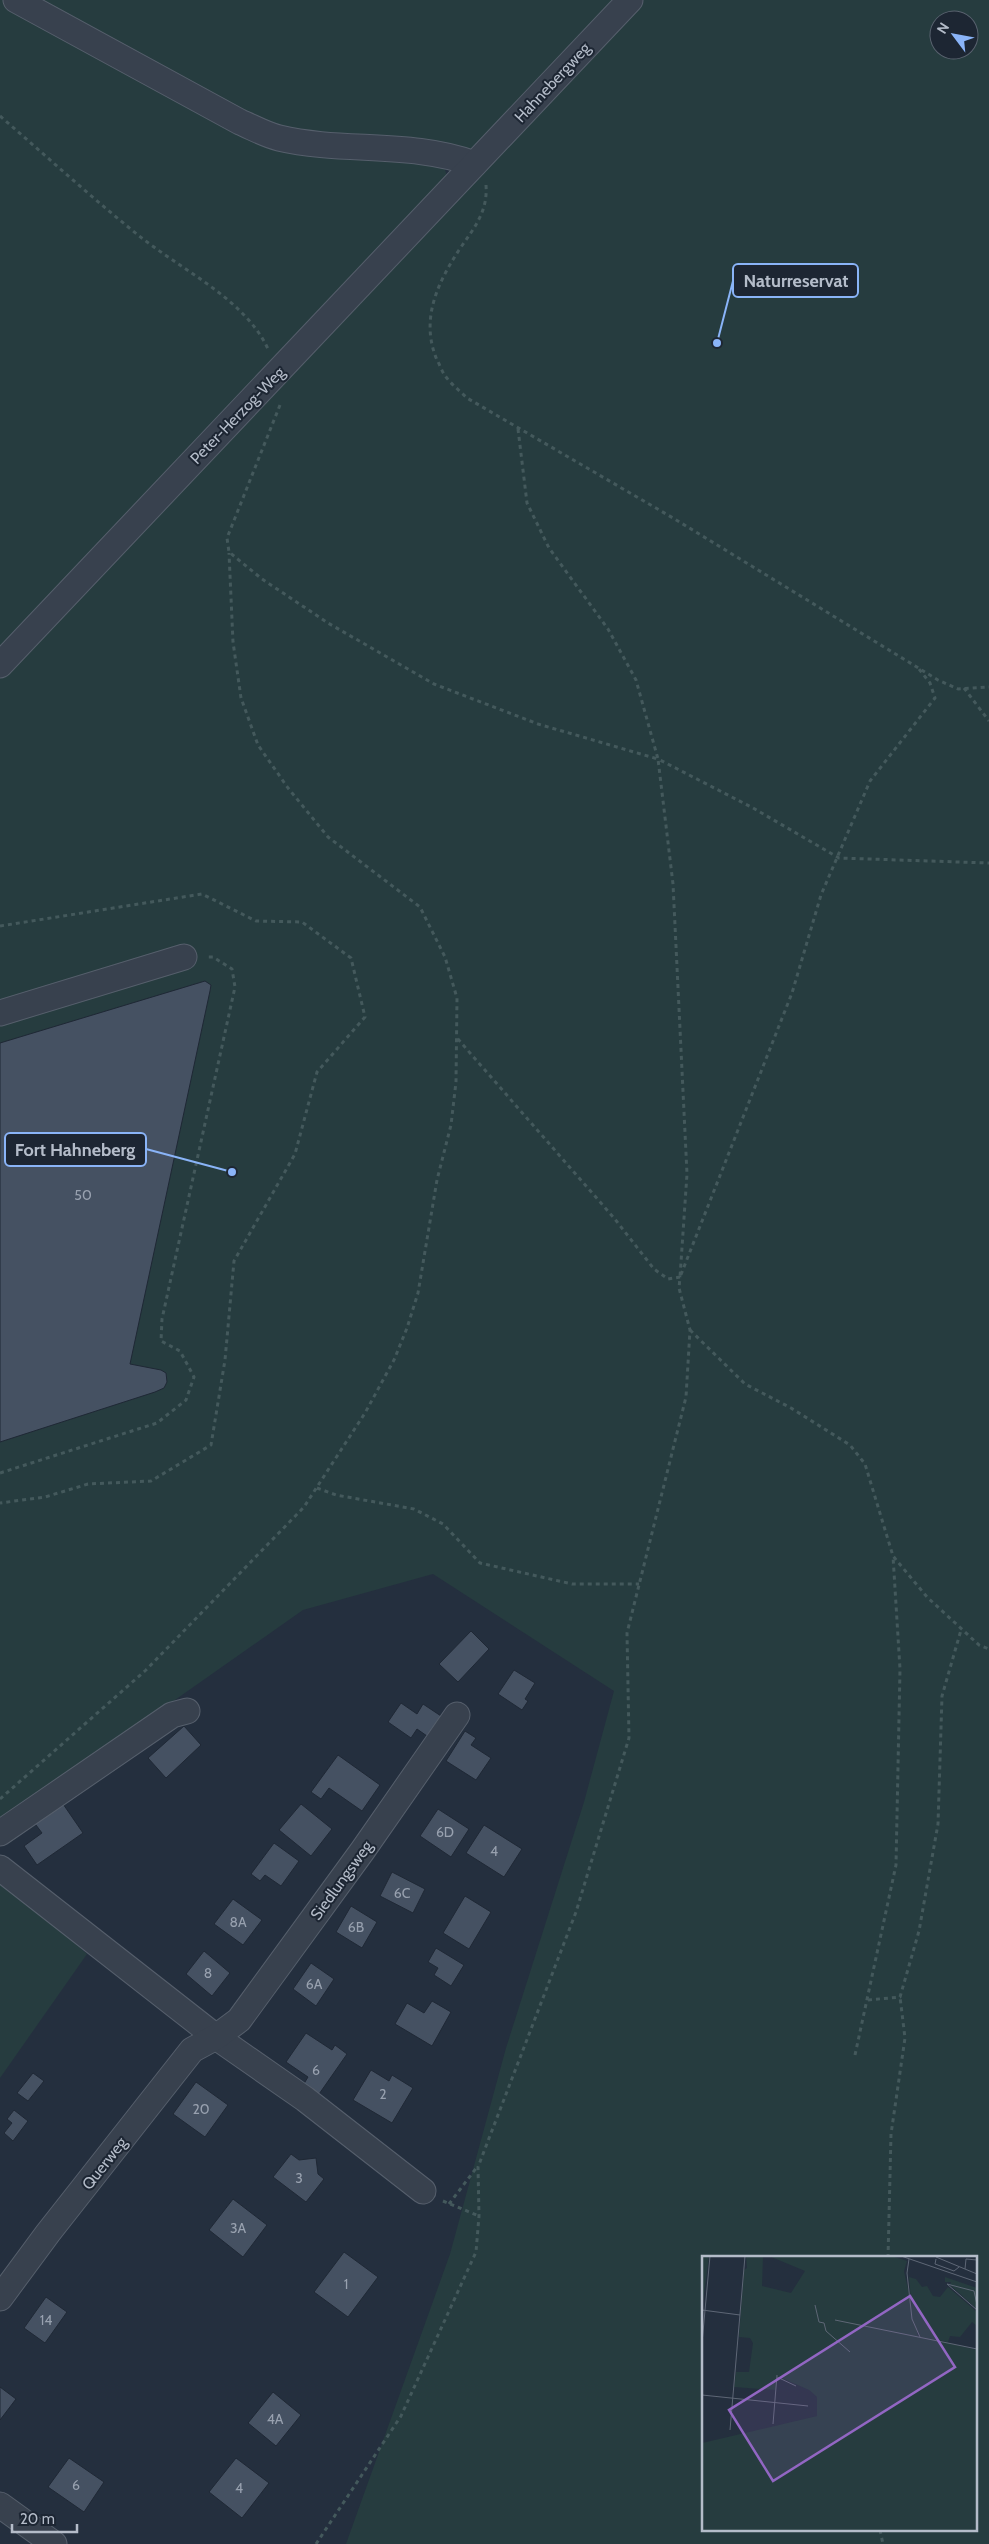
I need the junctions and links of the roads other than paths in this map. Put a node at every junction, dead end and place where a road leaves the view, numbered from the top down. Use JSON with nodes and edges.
{"nodes":[{"id":1,"x":16,"y":0,"type":"edge"},
{"id":2,"x":630,"y":0,"type":"edge"},
{"id":3,"x":474,"y":164,"type":"junction"},
{"id":4,"x":0,"y":665,"type":"edge"},
{"id":5,"x":184,"y":957,"type":"road end"},
{"id":6,"x":0,"y":1013,"type":"edge"},
{"id":7,"x":187,"y":1711,"type":"dead end"},
{"id":8,"x":457,"y":1715,"type":"dead end"},
{"id":9,"x":0,"y":1832,"type":"edge"},
{"id":10,"x":0,"y":1868,"type":"edge"},
{"id":11,"x":216,"y":2036,"type":"junction"},
{"id":12,"x":422,"y":2190,"type":"dead end"},
{"id":13,"x":0,"y":2298,"type":"edge"},
{"id":14,"x":0,"y":2505,"type":"edge"},
{"id":15,"x":54,"y":2544,"type":"edge"}],
"edges":[{"from":1,"to":3,"type":"street"},
{"from":2,"to":3,"type":"street","name":"Hahnebergweg"},
{"from":3,"to":4,"type":"street","name":"Peter-Herzog-Weg"},
{"from":5,"to":6,"type":"street"},
{"from":7,"to":9,"type":"street"},
{"from":8,"to":11,"type":"street","name":"Siedlungsweg"},
{"from":10,"to":11,"type":"street"},
{"from":11,"to":12,"type":"street"},
{"from":11,"to":13,"type":"street","name":"Querweg"},
{"from":14,"to":15,"type":"street"}]}
